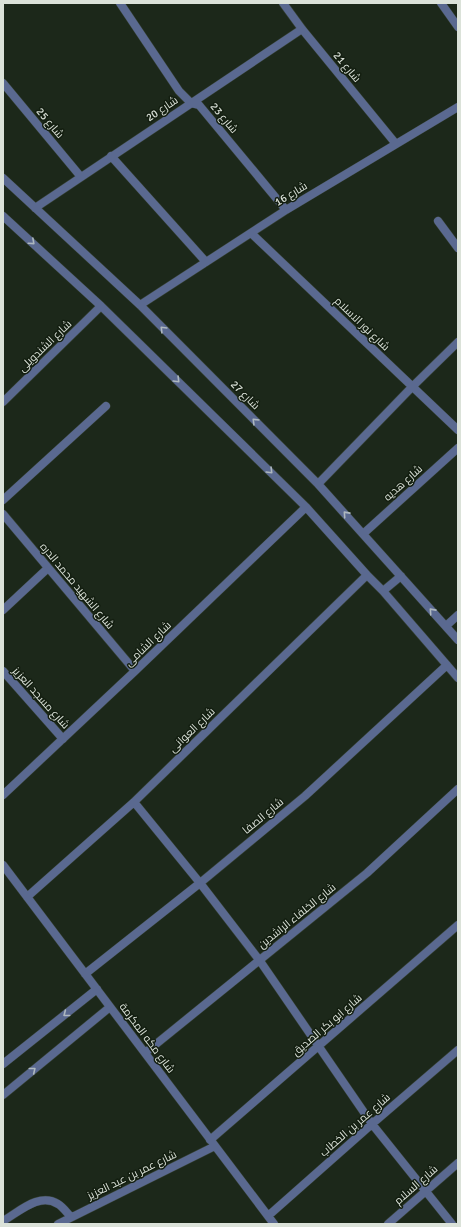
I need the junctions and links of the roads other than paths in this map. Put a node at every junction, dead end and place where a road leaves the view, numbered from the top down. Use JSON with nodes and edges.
{"nodes":[{"id":1,"x":120,"y":3,"type":"edge"},
{"id":2,"x":282,"y":3,"type":"edge"},
{"id":3,"x":441,"y":3,"type":"edge"},
{"id":4,"x":458,"y":28,"type":"edge"},
{"id":5,"x":302,"y":29,"type":"junction"},
{"id":6,"x":3,"y":83,"type":"edge"},
{"id":7,"x":191,"y":103,"type":"junction"},
{"id":8,"x":458,"y":107,"type":"edge"},
{"id":9,"x":396,"y":144,"type":"junction"},
{"id":10,"x":111,"y":156,"type":"junction"},
{"id":11,"x":81,"y":177,"type":"junction"},
{"id":12,"x":3,"y":178,"type":"edge"},
{"id":13,"x":35,"y":208,"type":"junction"},
{"id":14,"x":286,"y":210,"type":"junction"},
{"id":15,"x":3,"y":216,"type":"edge"},
{"id":16,"x":438,"y":221,"type":"dead end"},
{"id":17,"x":251,"y":233,"type":"junction"},
{"id":18,"x":458,"y":248,"type":"edge"},
{"id":19,"x":206,"y":262,"type":"junction"},
{"id":20,"x":140,"y":305,"type":"junction"},
{"id":21,"x":102,"y":306,"type":"junction"},
{"id":22,"x":458,"y":342,"type":"edge"},
{"id":23,"x":412,"y":387,"type":"junction"},
{"id":24,"x":3,"y":402,"type":"edge"},
{"id":25,"x":106,"y":406,"type":"dead end"},
{"id":26,"x":458,"y":430,"type":"edge"},
{"id":27,"x":458,"y":448,"type":"edge"},
{"id":28,"x":318,"y":484,"type":"junction"},
{"id":29,"x":3,"y":500,"type":"edge"},
{"id":30,"x":306,"y":507,"type":"junction"},
{"id":31,"x":3,"y":514,"type":"edge"},
{"id":32,"x":363,"y":534,"type":"junction"},
{"id":33,"x":48,"y":568,"type":"junction"},
{"id":34,"x":367,"y":575,"type":"junction"},
{"id":35,"x":401,"y":576,"type":"junction"},
{"id":36,"x":383,"y":591,"type":"junction"},
{"id":37,"x":3,"y":610,"type":"edge"},
{"id":38,"x":458,"y":615,"type":"edge"},
{"id":39,"x":446,"y":626,"type":"junction"},
{"id":40,"x":458,"y":640,"type":"edge"},
{"id":41,"x":447,"y":665,"type":"junction"},
{"id":42,"x":3,"y":671,"type":"edge"},
{"id":43,"x":135,"y":671,"type":"junction"},
{"id":44,"x":458,"y":678,"type":"edge"},
{"id":45,"x":63,"y":739,"type":"junction"},
{"id":46,"x":458,"y":789,"type":"edge"},
{"id":47,"x":3,"y":795,"type":"edge"},
{"id":48,"x":134,"y":802,"type":"junction"},
{"id":49,"x":3,"y":865,"type":"edge"},
{"id":50,"x":200,"y":883,"type":"junction"},
{"id":51,"x":27,"y":897,"type":"junction"},
{"id":52,"x":458,"y":925,"type":"edge"},
{"id":53,"x":260,"y":961,"type":"junction"},
{"id":54,"x":85,"y":974,"type":"junction"},
{"id":55,"x":97,"y":989,"type":"junction"},
{"id":56,"x":110,"y":1008,"type":"junction"},
{"id":57,"x":319,"y":1046,"type":"junction"},
{"id":58,"x":458,"y":1050,"type":"edge"},
{"id":59,"x":145,"y":1053,"type":"junction"},
{"id":60,"x":3,"y":1064,"type":"edge"},
{"id":61,"x":3,"y":1095,"type":"edge"},
{"id":62,"x":372,"y":1124,"type":"junction"},
{"id":63,"x":213,"y":1143,"type":"junction"},
{"id":64,"x":458,"y":1163,"type":"edge"},
{"id":65,"x":425,"y":1191,"type":"junction"},
{"id":66,"x":268,"y":1216,"type":"junction"},
{"id":67,"x":71,"y":1218,"type":"junction"},
{"id":68,"x":3,"y":1221,"type":"edge"},
{"id":69,"x":458,"y":1221,"type":"edge"},
{"id":70,"x":58,"y":1224,"type":"edge"},
{"id":71,"x":274,"y":1224,"type":"edge"},
{"id":72,"x":388,"y":1224,"type":"edge"},
{"id":73,"x":453,"y":1224,"type":"edge"}],
"edges":[{"from":1,"to":7,"type":"street","name":"شارع 23"},
{"from":2,"to":5,"type":"street","name":"شارع 21"},
{"from":3,"to":4,"type":"street"},
{"from":5,"to":7,"type":"street","name":"شارع 20"},
{"from":5,"to":9,"type":"street","name":"شارع 21"},
{"from":6,"to":11,"type":"street","name":"شارع 25"},
{"from":7,"to":10,"type":"street","name":"شارع 20"},
{"from":7,"to":14,"type":"street","name":"شارع 23"},
{"from":8,"to":9,"type":"street","name":"شارع 16"},
{"from":9,"to":14,"type":"street","name":"شارع 16"},
{"from":10,"to":11,"type":"street","name":"شارع 20"},
{"from":10,"to":19,"type":"street"},
{"from":11,"to":13,"type":"street","name":"شارع 20"},
{"from":12,"to":13,"type":"street","name":"شارع 27"},
{"from":13,"to":20,"type":"street","name":"شارع 27"},
{"from":14,"to":17,"type":"street","name":"شارع 16"},
{"from":15,"to":21,"type":"street","one_way":true},
{"from":16,"to":18,"type":"street"},
{"from":17,"to":19,"type":"street","name":"شارع 16"},
{"from":17,"to":23,"type":"street","name":"شارع نور الاسلام"},
{"from":19,"to":20,"type":"street","name":"شارع 16"},
{"from":28,"to":20,"type":"street","name":"شارع 27","one_way":true},
{"from":21,"to":24,"type":"street","name":"شارع الشندويلى"},
{"from":21,"to":30,"type":"street","one_way":true},
{"from":22,"to":23,"type":"street"},
{"from":23,"to":26,"type":"street","name":"شارع نور الاسلام"},
{"from":23,"to":28,"type":"street"},
{"from":25,"to":29,"type":"street"},
{"from":27,"to":32,"type":"street","name":"شارع هديه"},
{"from":32,"to":28,"type":"street","name":"شارع 27","one_way":true},
{"from":30,"to":34,"type":"street"},
{"from":30,"to":43,"type":"street","name":"شارع الشامى"},
{"from":31,"to":33,"type":"street","name":"شارع الشهيد محمد الدره"},
{"from":32,"to":35,"type":"street","name":"شارع 27"},
{"from":33,"to":37,"type":"street"},
{"from":33,"to":43,"type":"street","name":"شارع الشهيد محمد الدره"},
{"from":34,"to":36,"type":"street"},
{"from":34,"to":48,"type":"street","name":"شارع العوانى"},
{"from":35,"to":36,"type":"street"},
{"from":39,"to":35,"type":"street","name":"شارع 27","one_way":true},
{"from":36,"to":41,"type":"street"},
{"from":38,"to":39,"type":"street"},
{"from":39,"to":40,"type":"street","name":"شارع 27"},
{"from":41,"to":44,"type":"street"},
{"from":41,"to":50,"type":"street","name":"شارع الصفا"},
{"from":42,"to":45,"type":"street","name":"شارع مسجد العزيز"},
{"from":43,"to":45,"type":"street","name":"شارع الشامى"},
{"from":45,"to":47,"type":"street","name":"شارع الشامى"},
{"from":46,"to":53,"type":"street","name":"شارع الخلفاء الراشدين"},
{"from":48,"to":50,"type":"street"},
{"from":48,"to":51,"type":"street","name":"شارع العوانى"},
{"from":49,"to":51,"type":"street","name":"شارع مكه المكرمة"},
{"from":50,"to":53,"type":"street"},
{"from":50,"to":54,"type":"street","name":"شارع الصفا"},
{"from":51,"to":54,"type":"street","name":"شارع مكه المكرمة"},
{"from":52,"to":57,"type":"street","name":"شارع ابو بكر الصديق"},
{"from":53,"to":57,"type":"street"},
{"from":53,"to":59,"type":"street","name":"شارع الخلفاء الراشدين"},
{"from":54,"to":55,"type":"street","name":"شارع مكه المكرمة"},
{"from":55,"to":56,"type":"street","name":"شارع مكه المكرمة"},
{"from":55,"to":60,"type":"street","one_way":true},
{"from":56,"to":59,"type":"street","name":"شارع مكه المكرمة"},
{"from":61,"to":56,"type":"street","one_way":true},
{"from":57,"to":62,"type":"street"},
{"from":57,"to":63,"type":"street","name":"شارع ابو بكر الصديق"},
{"from":58,"to":62,"type":"street","name":"شارع عمر بن الخطاب"},
{"from":59,"to":63,"type":"street","name":"شارع مكه المكرمة"},
{"from":62,"to":65,"type":"street"},
{"from":62,"to":66,"type":"street","name":"شارع عمر بن الخطاب"},
{"from":63,"to":66,"type":"street","name":"شارع مكه المكرمة"},
{"from":63,"to":67,"type":"street","name":"شارع عمر بن عبد العزيز"},
{"from":64,"to":65,"type":"street","name":"شارع السلام"},
{"from":65,"to":72,"type":"street","name":"شارع السلام"},
{"from":65,"to":73,"type":"street"},
{"from":66,"to":71,"type":"street","name":"شارع مكه المكرمة"},
{"from":67,"to":68,"type":"street"},
{"from":67,"to":70,"type":"street","name":"شارع عمر بن عبد العزيز"},
{"from":69,"to":73,"type":"street"}]}
